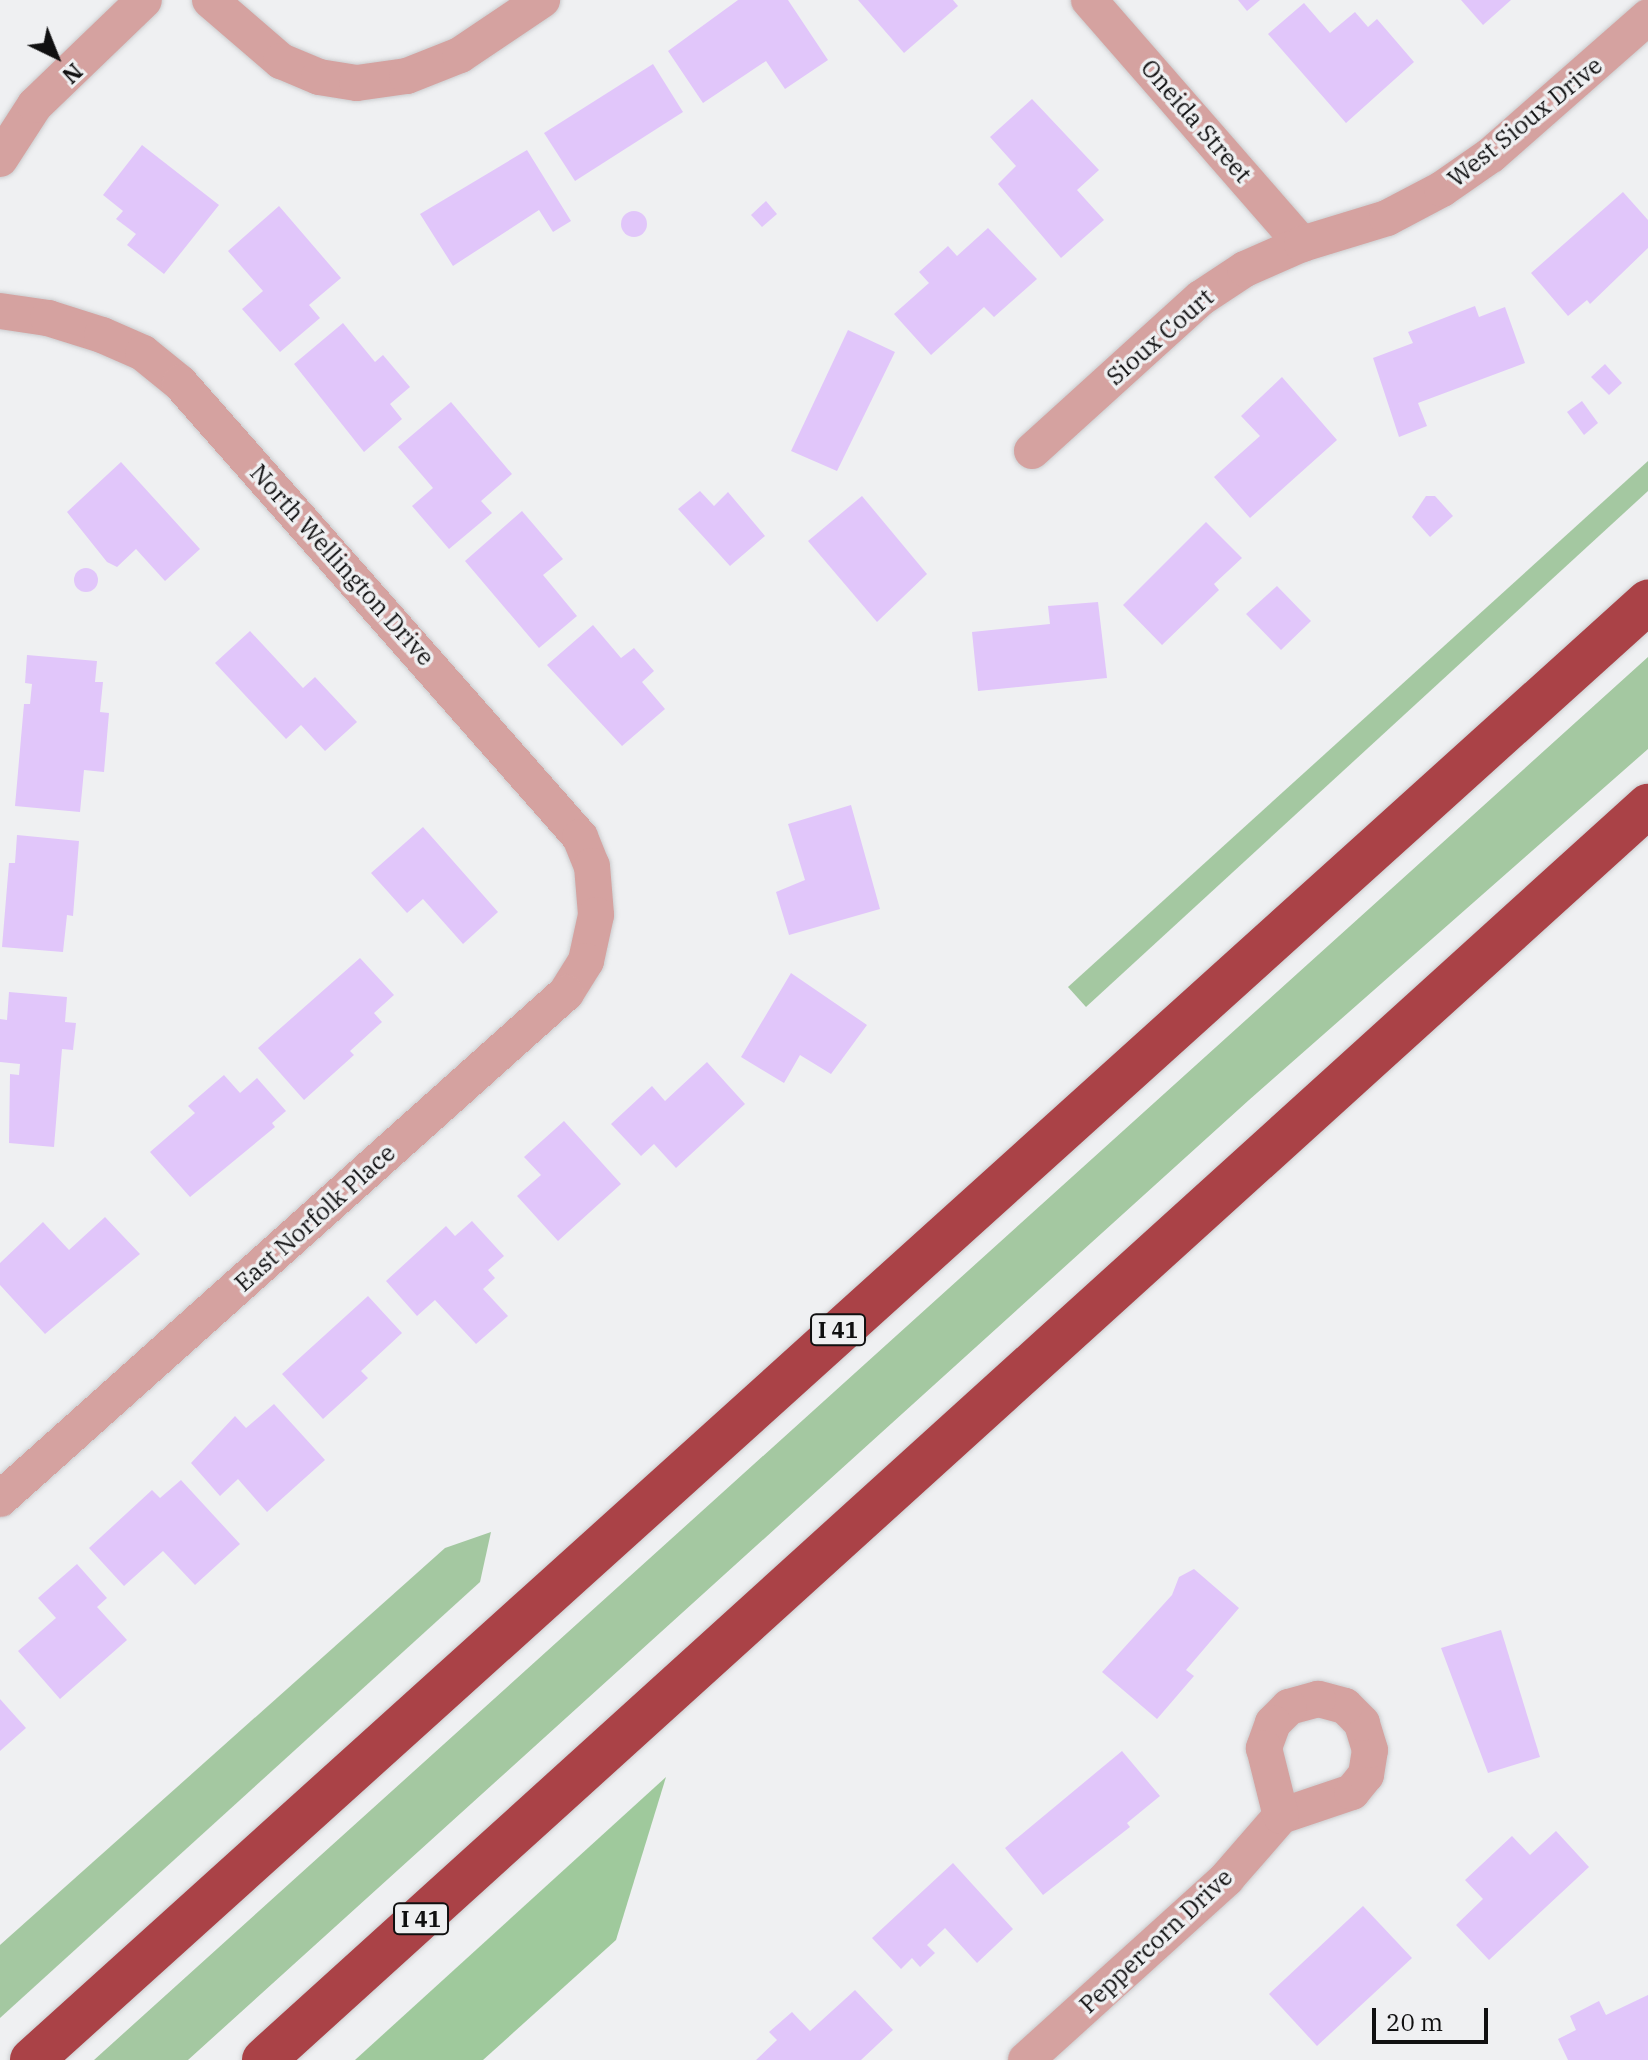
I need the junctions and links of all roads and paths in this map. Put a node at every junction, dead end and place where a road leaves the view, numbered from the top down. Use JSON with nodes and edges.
{"nodes":[{"id":1,"x":144,"y":0,"type":"edge"},
{"id":2,"x":210,"y":0,"type":"edge"},
{"id":3,"x":542,"y":0,"type":"edge"},
{"id":4,"x":1089,"y":0,"type":"edge"},
{"id":5,"x":1648,"y":17,"type":"edge"},
{"id":6,"x":0,"y":159,"type":"edge"},
{"id":7,"x":1302,"y":244,"type":"junction"},
{"id":8,"x":0,"y":311,"type":"edge"},
{"id":9,"x":1032,"y":451,"type":"dead end"},
{"id":10,"x":1648,"y":602,"type":"edge"},
{"id":11,"x":1648,"y":806,"type":"edge"},
{"id":12,"x":596,"y":915,"type":"joint"},
{"id":13,"x":0,"y":1499,"type":"edge"},
{"id":14,"x":1281,"y":1816,"type":"dead end"},
{"id":15,"x":32,"y":2060,"type":"edge"},
{"id":16,"x":264,"y":2060,"type":"edge"},
{"id":17,"x":1026,"y":2060,"type":"edge"}],
"edges":[{"from":1,"to":6,"type":"street"},
{"from":2,"to":3,"type":"street"},
{"from":4,"to":7,"type":"street","name":"Oneida Street"},
{"from":5,"to":7,"type":"street","name":"West Sioux Drive"},
{"from":7,"to":9,"type":"street","name":"Sioux Court"},
{"from":8,"to":12,"type":"street","name":"North Wellington Drive"},
{"from":10,"to":15,"type":"highway","number":"I 41"},
{"from":11,"to":16,"type":"highway","number":"I 41"},
{"from":12,"to":13,"type":"street","name":"East Norfolk Place"},
{"from":14,"to":17,"type":"street","name":"Peppercorn Drive"}]}
